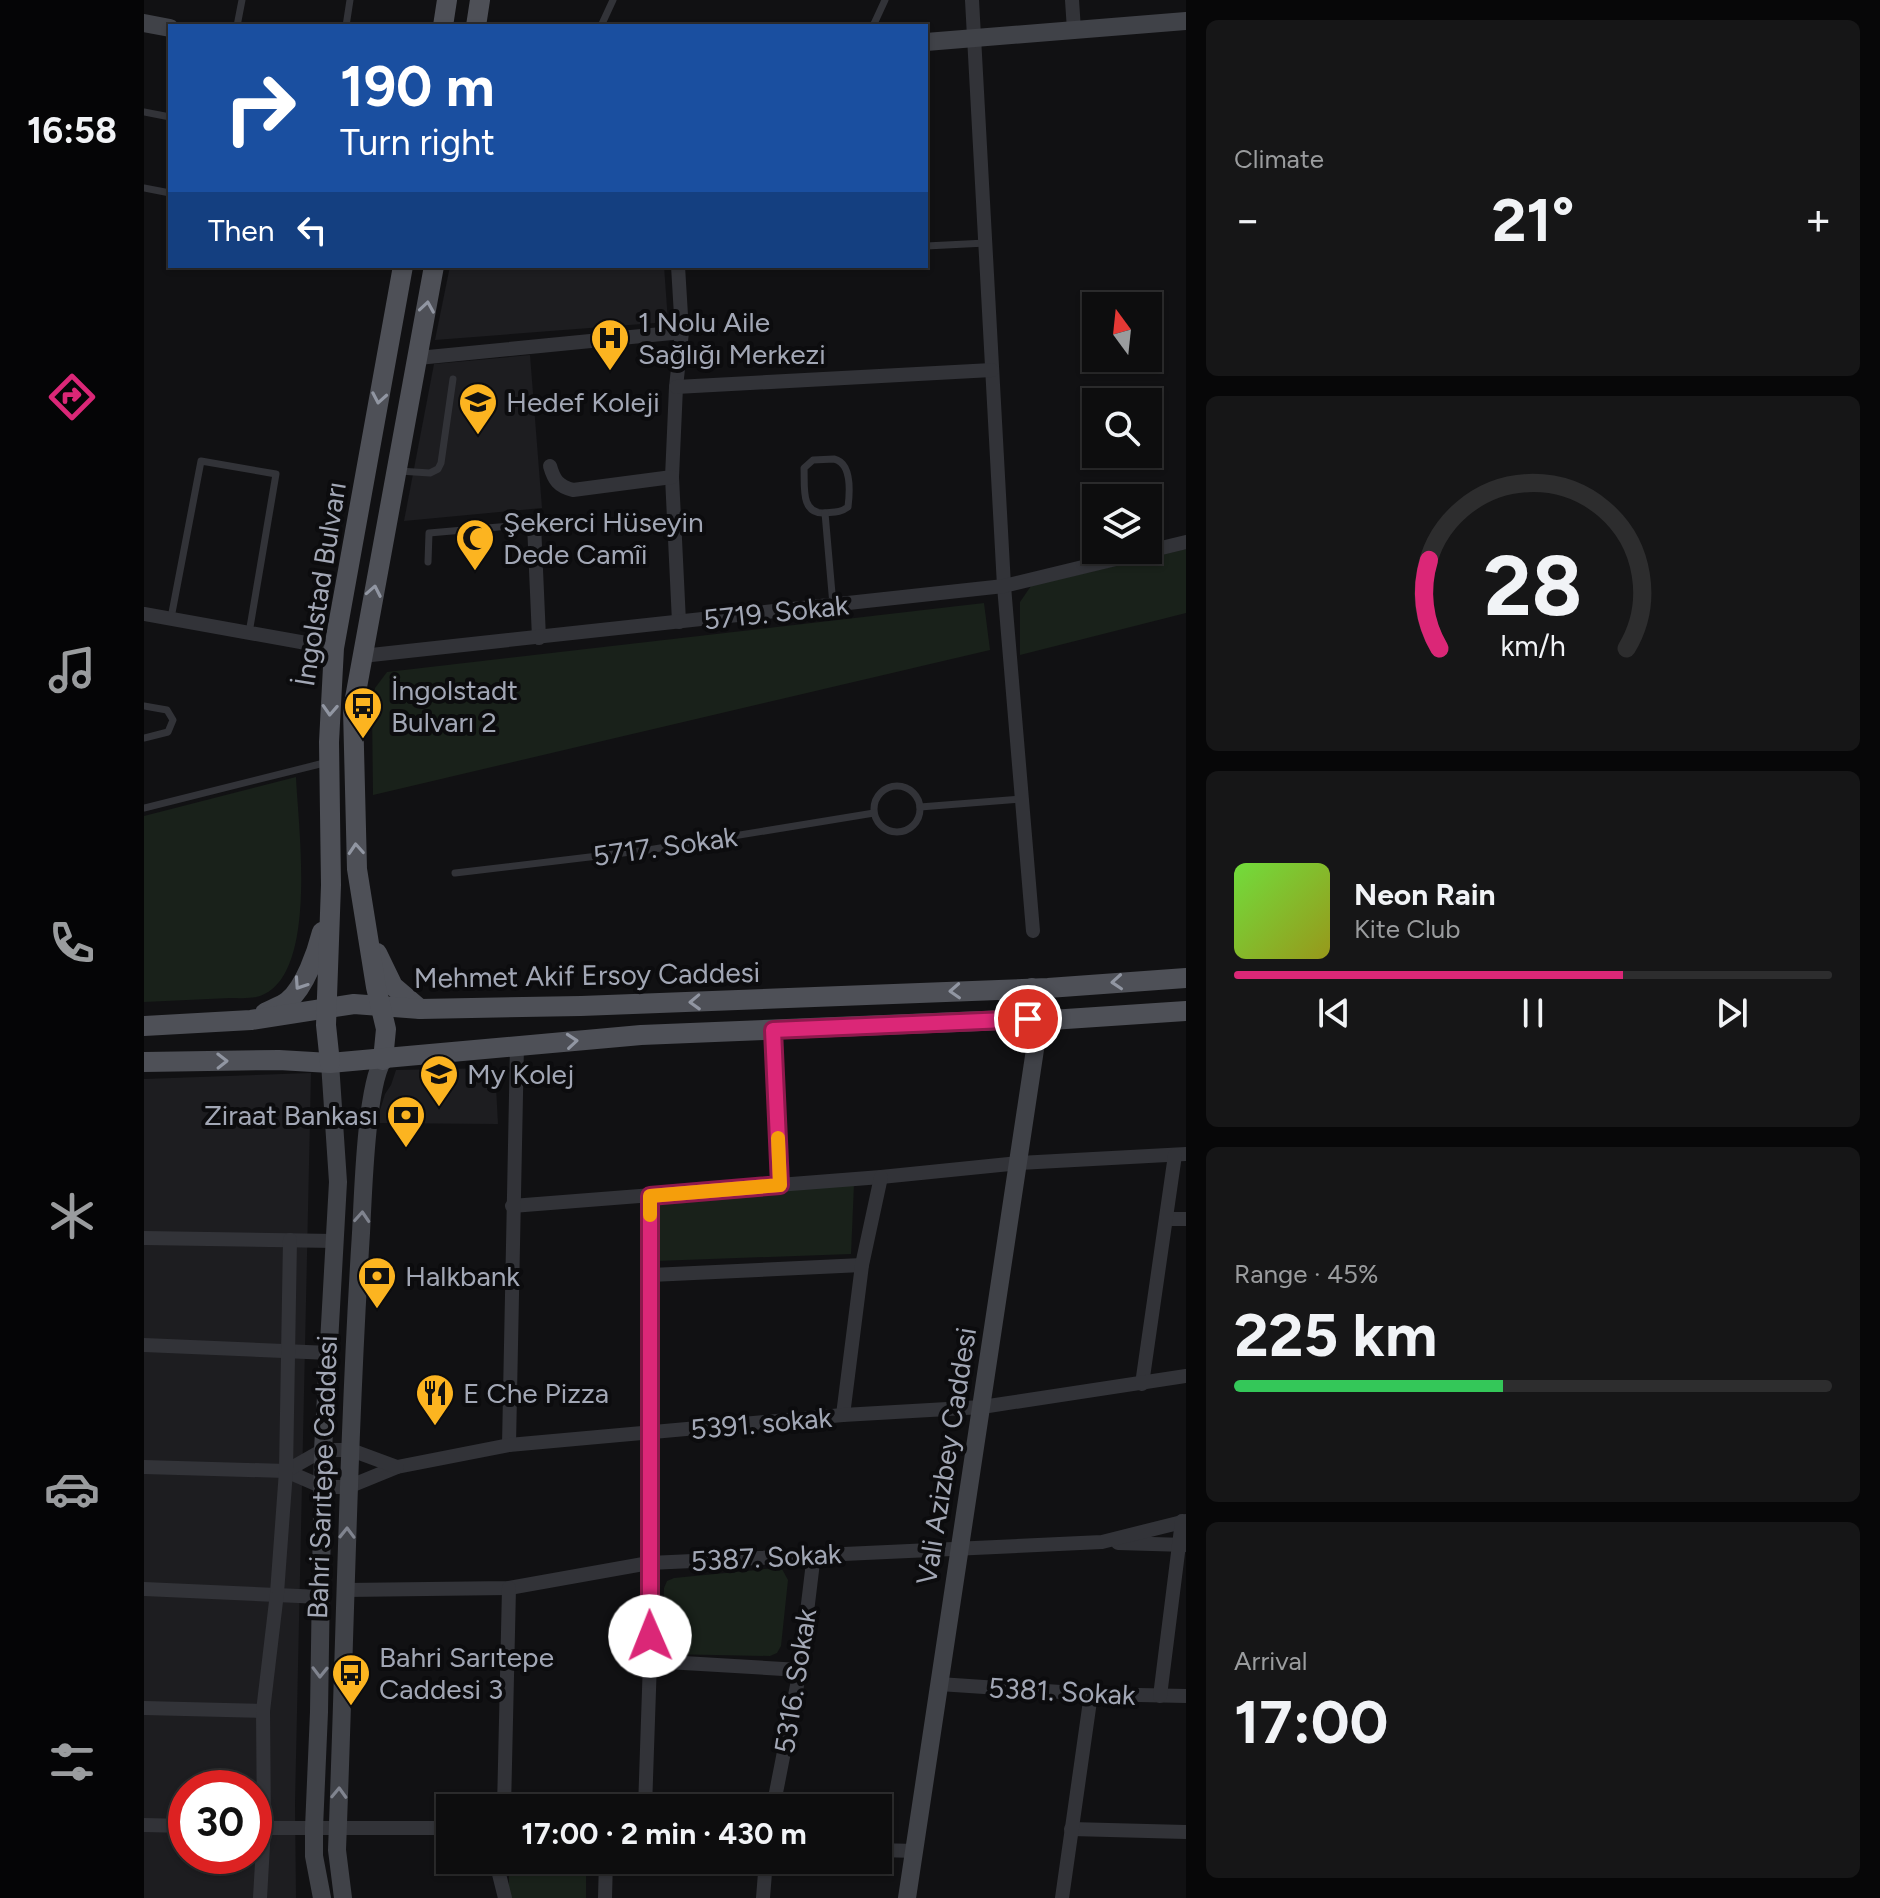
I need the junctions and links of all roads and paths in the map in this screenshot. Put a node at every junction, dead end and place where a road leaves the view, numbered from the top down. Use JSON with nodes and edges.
{"nodes":[{"id":1,"x":242,"y":0,"type":"edge"},
{"id":2,"x":350,"y":0,"type":"edge"},
{"id":3,"x":447,"y":0,"type":"edge"},
{"id":4,"x":480,"y":0,"type":"edge"},
{"id":5,"x":613,"y":0,"type":"edge"},
{"id":6,"x":885,"y":0,"type":"edge"},
{"id":7,"x":972,"y":0,"type":"edge"},
{"id":8,"x":1072,"y":0,"type":"edge"},
{"id":9,"x":1186,"y":21,"type":"edge"},
{"id":10,"x":144,"y":23,"type":"edge"},
{"id":11,"x":237,"y":24,"type":"edge"},
{"id":12,"x":346,"y":24,"type":"edge"},
{"id":13,"x":443,"y":24,"type":"edge"},
{"id":14,"x":476,"y":24,"type":"edge"},
{"id":15,"x":602,"y":24,"type":"edge"},
{"id":16,"x":874,"y":24,"type":"edge"},
{"id":17,"x":168,"y":28,"type":"edge"},
{"id":18,"x":1074,"y":30,"type":"junction"},
{"id":19,"x":974,"y":39,"type":"junction"},
{"id":20,"x":928,"y":42,"type":"edge"},
{"id":21,"x":144,"y":112,"type":"edge"},
{"id":22,"x":168,"y":117,"type":"edge"},
{"id":23,"x":144,"y":188,"type":"edge"},
{"id":24,"x":168,"y":193,"type":"edge"},
{"id":25,"x":986,"y":243,"type":"junction"},
{"id":26,"x":928,"y":246,"type":"edge"},
{"id":27,"x":403,"y":268,"type":"edge"},
{"id":28,"x":434,"y":268,"type":"edge"},
{"id":29,"x":678,"y":268,"type":"edge"},
{"id":30,"x":682,"y":332,"type":"junction"},
{"id":31,"x":418,"y":358,"type":"junction"},
{"id":32,"x":992,"y":370,"type":"junction"},
{"id":33,"x":453,"y":379,"type":"dead end"},
{"id":34,"x":676,"y":387,"type":"junction"},
{"id":35,"x":550,"y":466,"type":"dead end"},
{"id":36,"x":397,"y":470,"type":"junction"},
{"id":37,"x":672,"y":477,"type":"junction"},
{"id":38,"x":825,"y":513,"type":"junction"},
{"id":39,"x":534,"y":524,"type":"joint"},
{"id":40,"x":1186,"y":542,"type":"edge"},
{"id":41,"x":428,"y":562,"type":"dead end"},
{"id":42,"x":1004,"y":586,"type":"junction"},
{"id":43,"x":833,"y":607,"type":"junction"},
{"id":44,"x":144,"y":614,"type":"edge"},
{"id":45,"x":171,"y":619,"type":"junction"},
{"id":46,"x":679,"y":622,"type":"junction"},
{"id":47,"x":249,"y":633,"type":"junction"},
{"id":48,"x":539,"y":638,"type":"junction"},
{"id":49,"x":334,"y":648,"type":"junction"},
{"id":50,"x":362,"y":656,"type":"junction"},
{"id":51,"x":144,"y":706,"type":"edge"},
{"id":52,"x":144,"y":738,"type":"edge"},
{"id":53,"x":329,"y":761,"type":"junction"},
{"id":54,"x":1023,"y":799,"type":"junction"},
{"id":55,"x":920,"y":807,"type":"junction"},
{"id":56,"x":144,"y":808,"type":"edge"},
{"id":57,"x":874,"y":813,"type":"junction"},
{"id":58,"x":455,"y":873,"type":"dead end"},
{"id":59,"x":331,"y":885,"type":"junction"},
{"id":60,"x":367,"y":926,"type":"junction"},
{"id":61,"x":1033,"y":931,"type":"dead end"},
{"id":62,"x":1186,"y":978,"type":"edge"},
{"id":63,"x":1040,"y":988,"type":"junction"},
{"id":64,"x":380,"y":1004,"type":"junction"},
{"id":65,"x":328,"y":1009,"type":"junction"},
{"id":66,"x":420,"y":1009,"type":"junction"},
{"id":67,"x":1186,"y":1011,"type":"edge"},
{"id":68,"x":251,"y":1020,"type":"junction"},
{"id":69,"x":1039,"y":1021,"type":"junction"},
{"id":70,"x":144,"y":1026,"type":"edge"},
{"id":71,"x":773,"y":1030,"type":"junction"},
{"id":72,"x":517,"y":1045,"type":"junction"},
{"id":73,"x":383,"y":1060,"type":"junction"},
{"id":74,"x":144,"y":1062,"type":"edge"},
{"id":75,"x":330,"y":1063,"type":"junction"},
{"id":76,"x":1180,"y":1154,"type":"edge"},
{"id":77,"x":1019,"y":1163,"type":"junction"},
{"id":78,"x":881,"y":1177,"type":"junction"},
{"id":79,"x":780,"y":1185,"type":"junction"},
{"id":80,"x":650,"y":1196,"type":"junction"},
{"id":81,"x":512,"y":1206,"type":"junction"},
{"id":82,"x":1166,"y":1219,"type":"junction"},
{"id":83,"x":1186,"y":1219,"type":"edge"},
{"id":84,"x":144,"y":1238,"type":"edge"},
{"id":85,"x":290,"y":1240,"type":"junction"},
{"id":86,"x":335,"y":1241,"type":"junction"},
{"id":87,"x":862,"y":1265,"type":"junction"},
{"id":88,"x":651,"y":1275,"type":"junction"},
{"id":89,"x":144,"y":1345,"type":"edge"},
{"id":90,"x":289,"y":1351,"type":"junction"},
{"id":91,"x":330,"y":1353,"type":"junction"},
{"id":92,"x":1186,"y":1376,"type":"edge"},
{"id":93,"x":1142,"y":1384,"type":"junction"},
{"id":94,"x":982,"y":1407,"type":"junction"},
{"id":95,"x":843,"y":1415,"type":"junction"},
{"id":96,"x":650,"y":1433,"type":"junction"},
{"id":97,"x":509,"y":1445,"type":"junction"},
{"id":98,"x":323,"y":1450,"type":"junction"},
{"id":99,"x":351,"y":1450,"type":"junction"},
{"id":100,"x":144,"y":1467,"type":"edge"},
{"id":101,"x":397,"y":1467,"type":"junction"},
{"id":102,"x":286,"y":1471,"type":"junction"},
{"id":103,"x":323,"y":1487,"type":"junction"},
{"id":104,"x":348,"y":1487,"type":"junction"},
{"id":105,"x":1184,"y":1521,"type":"edge"},
{"id":106,"x":1102,"y":1542,"type":"junction"},
{"id":107,"x":1182,"y":1545,"type":"edge"},
{"id":108,"x":960,"y":1550,"type":"junction"},
{"id":109,"x":814,"y":1554,"type":"junction"},
{"id":110,"x":649,"y":1563,"type":"junction"},
{"id":111,"x":509,"y":1588,"type":"junction"},
{"id":112,"x":144,"y":1589,"type":"edge"},
{"id":113,"x":346,"y":1590,"type":"junction"},
{"id":114,"x":277,"y":1593,"type":"junction"},
{"id":115,"x":321,"y":1597,"type":"junction"},
{"id":116,"x":650,"y":1661,"type":"junction"},
{"id":117,"x":800,"y":1670,"type":"junction"},
{"id":118,"x":939,"y":1684,"type":"junction"},
{"id":119,"x":1091,"y":1694,"type":"junction"},
{"id":120,"x":1160,"y":1696,"type":"junction"},
{"id":121,"x":1186,"y":1696,"type":"edge"},
{"id":122,"x":144,"y":1708,"type":"edge"},
{"id":123,"x":263,"y":1711,"type":"junction"},
{"id":124,"x":261,"y":1770,"type":"edge"},
{"id":125,"x":504,"y":1794,"type":"edge"},
{"id":126,"x":645,"y":1794,"type":"edge"},
{"id":127,"x":776,"y":1794,"type":"edge"},
{"id":128,"x":144,"y":1825,"type":"edge"},
{"id":129,"x":168,"y":1826,"type":"edge"},
{"id":130,"x":272,"y":1828,"type":"edge"},
{"id":131,"x":314,"y":1828,"type":"junction"},
{"id":132,"x":338,"y":1828,"type":"junction"},
{"id":133,"x":436,"y":1828,"type":"edge"},
{"id":134,"x":1071,"y":1829,"type":"junction"},
{"id":135,"x":1186,"y":1832,"type":"edge"},
{"id":136,"x":892,"y":1850,"type":"edge"},
{"id":137,"x":915,"y":1851,"type":"junction"},
{"id":138,"x":260,"y":1874,"type":"edge"},
{"id":139,"x":499,"y":1874,"type":"edge"},
{"id":140,"x":606,"y":1874,"type":"edge"},
{"id":141,"x":765,"y":1874,"type":"edge"},
{"id":142,"x":260,"y":1898,"type":"edge"},
{"id":143,"x":322,"y":1898,"type":"edge"},
{"id":144,"x":343,"y":1898,"type":"edge"},
{"id":145,"x":505,"y":1898,"type":"edge"},
{"id":146,"x":605,"y":1898,"type":"edge"},
{"id":147,"x":763,"y":1898,"type":"edge"},
{"id":148,"x":907,"y":1898,"type":"edge"},
{"id":149,"x":1062,"y":1898,"type":"edge"}],
"edges":[{"from":1,"to":11,"type":"lane"},
{"from":2,"to":12,"type":"lane"},
{"from":3,"to":13,"type":"main road"},
{"from":4,"to":14,"type":"main road"},
{"from":5,"to":15,"type":"lane"},
{"from":6,"to":16,"type":"lane"},
{"from":7,"to":19,"type":"street"},
{"from":8,"to":18,"type":"street"},
{"from":9,"to":18,"type":"main road"},
{"from":10,"to":17,"type":"main road"},
{"from":18,"to":19,"type":"main road"},
{"from":19,"to":20,"type":"main road"},
{"from":19,"to":25,"type":"street"},
{"from":21,"to":22,"type":"lane"},
{"from":23,"to":24,"type":"lane"},
{"from":25,"to":26,"type":"lane"},
{"from":25,"to":32,"type":"street"},
{"from":27,"to":49,"type":"main road","name":"İngolstad Bulvarı","one_way":true},
{"from":31,"to":28,"type":"main road","name":"İngolstad Bulvarı","one_way":true},
{"from":29,"to":30,"type":"street"},
{"from":30,"to":31,"type":"street"},
{"from":30,"to":34,"type":"street"},
{"from":31,"to":36,"type":"main road","name":"İngolstad Bulvarı"},
{"from":32,"to":34,"type":"street"},
{"from":32,"to":42,"type":"street"},
{"from":33,"to":36,"type":"lane"},
{"from":34,"to":37,"type":"street"},
{"from":35,"to":37,"type":"street"},
{"from":50,"to":36,"type":"main road","name":"İngolstad Bulvarı","one_way":true},
{"from":37,"to":46,"type":"street"},
{"from":38,"to":38,"type":"lane"},
{"from":38,"to":43,"type":"lane"},
{"from":39,"to":41,"type":"lane"},
{"from":39,"to":48,"type":"street"},
{"from":40,"to":42,"type":"street","name":"5719. Sokak"},
{"from":42,"to":43,"type":"street","name":"5719. Sokak"},
{"from":42,"to":54,"type":"street"},
{"from":43,"to":46,"type":"street","name":"5719. Sokak"},
{"from":44,"to":45,"type":"street"},
{"from":45,"to":47,"type":"street"},
{"from":45,"to":47,"type":"lane"},
{"from":46,"to":48,"type":"street","name":"5719. Sokak"},
{"from":47,"to":49,"type":"street"},
{"from":48,"to":50,"type":"street","name":"5719. Sokak"},
{"from":49,"to":53,"type":"main road","name":"İngolstad Bulvarı","one_way":true},
{"from":60,"to":50,"type":"main road","name":"İngolstad Bulvarı","one_way":true},
{"from":51,"to":52,"type":"lane"},
{"from":53,"to":56,"type":"lane"},
{"from":53,"to":59,"type":"main road","name":"İngolstad Bulvarı"},
{"from":54,"to":55,"type":"lane"},
{"from":54,"to":61,"type":"street"},
{"from":55,"to":57,"type":"lane"},
{"from":55,"to":57,"type":"lane"},
{"from":57,"to":58,"type":"lane","name":"5717. Sokak"},
{"from":59,"to":65,"type":"main road","name":"İngolstad Bulvarı"},
{"from":59,"to":68,"type":"main road","one_way":true},
{"from":60,"to":64,"type":"main road","name":"İngolstad Bulvarı"},
{"from":60,"to":66,"type":"main road"},
{"from":62,"to":63,"type":"main road","name":"Mehmet Akif Ersoy Caddesi","one_way":true},
{"from":63,"to":66,"type":"main road","name":"Mehmet Akif Ersoy Caddesi","one_way":true},
{"from":63,"to":69,"type":"main road"},
{"from":63,"to":69,"type":"main road"},
{"from":64,"to":65,"type":"main road","name":"Mehmet Akif Ersoy Caddesi"},
{"from":64,"to":66,"type":"main road","name":"Mehmet Akif Ersoy Caddesi"},
{"from":64,"to":73,"type":"main road","name":"İngolstad Bulvarı"},
{"from":65,"to":68,"type":"main road","name":"Mehmet Akif Ersoy Caddesi"},
{"from":65,"to":75,"type":"main road","name":"İngolstad Bulvarı"},
{"from":67,"to":69,"type":"main road","name":"Mehmet Akif Ersoy Caddesi"},
{"from":68,"to":70,"type":"main road","name":"Mehmet Akif Ersoy Caddesi"},
{"from":69,"to":71,"type":"main road","name":"Mehmet Akif Ersoy Caddesi"},
{"from":69,"to":77,"type":"main road","name":"Vali Azizbey Caddesi"},
{"from":72,"to":71,"type":"main road","name":"Mehmet Akif Ersoy Caddesi","one_way":true},
{"from":71,"to":79,"type":"street"},
{"from":72,"to":73,"type":"main road","name":"Mehmet Akif Ersoy Caddesi"},
{"from":72,"to":81,"type":"street"},
{"from":73,"to":75,"type":"main road","name":"Mehmet Akif Ersoy Caddesi"},
{"from":99,"to":73,"type":"main road","name":"Bahri Sarıtepe Caddesi","one_way":true},
{"from":74,"to":75,"type":"main road","name":"Mehmet Akif Ersoy Caddesi","one_way":true},
{"from":75,"to":86,"type":"main road","name":"Bahri Sarıtepe Caddesi"},
{"from":76,"to":77,"type":"street"},
{"from":76,"to":82,"type":"street"},
{"from":77,"to":78,"type":"street"},
{"from":77,"to":94,"type":"main road","name":"Vali Azizbey Caddesi"},
{"from":78,"to":79,"type":"street"},
{"from":78,"to":87,"type":"street"},
{"from":79,"to":80,"type":"street"},
{"from":80,"to":81,"type":"street"},
{"from":80,"to":88,"type":"street"},
{"from":81,"to":97,"type":"street"},
{"from":82,"to":83,"type":"street"},
{"from":82,"to":93,"type":"street"},
{"from":84,"to":85,"type":"street"},
{"from":85,"to":86,"type":"street"},
{"from":85,"to":90,"type":"street"},
{"from":86,"to":91,"type":"main road","name":"Bahri Sarıtepe Caddesi"},
{"from":87,"to":88,"type":"street"},
{"from":87,"to":95,"type":"street"},
{"from":88,"to":96,"type":"street"},
{"from":89,"to":90,"type":"street"},
{"from":90,"to":91,"type":"street"},
{"from":90,"to":102,"type":"street"},
{"from":91,"to":98,"type":"main road","name":"Bahri Sarıtepe Caddesi"},
{"from":92,"to":93,"type":"street","name":"5391. sokak"},
{"from":93,"to":94,"type":"street","name":"5391. sokak"},
{"from":94,"to":95,"type":"street","name":"5391. sokak"},
{"from":94,"to":108,"type":"main road","name":"Vali Azizbey Caddesi"},
{"from":95,"to":96,"type":"street","name":"5391. sokak"},
{"from":96,"to":97,"type":"street","name":"5391. sokak"},
{"from":96,"to":110,"type":"street"},
{"from":97,"to":101,"type":"street","name":"5391. sokak"},
{"from":98,"to":99,"type":"street"},
{"from":98,"to":102,"type":"street"},
{"from":98,"to":103,"type":"main road","name":"Bahri Sarıtepe Caddesi"},
{"from":99,"to":101,"type":"street"},
{"from":99,"to":104,"type":"main road","name":"Bahri Sarıtepe Caddesi"},
{"from":100,"to":102,"type":"street"},
{"from":101,"to":104,"type":"street","name":"5391. sokak"},
{"from":102,"to":103,"type":"street"},
{"from":102,"to":114,"type":"street"},
{"from":103,"to":104,"type":"street"},
{"from":103,"to":115,"type":"main road","name":"Bahri Sarıtepe Caddesi"},
{"from":113,"to":104,"type":"main road","name":"Bahri Sarıtepe Caddesi","one_way":true},
{"from":105,"to":106,"type":"street","name":"5387. Sokak"},
{"from":105,"to":107,"type":"street"},
{"from":106,"to":107,"type":"street"},
{"from":106,"to":108,"type":"street","name":"5387. Sokak"},
{"from":107,"to":120,"type":"street"},
{"from":108,"to":109,"type":"street","name":"5387. Sokak"},
{"from":108,"to":118,"type":"main road","name":"Vali Azizbey Caddesi"},
{"from":109,"to":110,"type":"street","name":"5387. Sokak"},
{"from":109,"to":117,"type":"street","name":"5316. Sokak"},
{"from":110,"to":111,"type":"street","name":"5387. Sokak"},
{"from":110,"to":116,"type":"street"},
{"from":111,"to":113,"type":"street","name":"5387. Sokak"},
{"from":111,"to":125,"type":"street"},
{"from":112,"to":114,"type":"street"},
{"from":132,"to":113,"type":"main road","name":"Bahri Sarıtepe Caddesi","one_way":true},
{"from":114,"to":115,"type":"street"},
{"from":114,"to":123,"type":"street"},
{"from":115,"to":131,"type":"main road","name":"Bahri Sarıtepe Caddesi","one_way":true},
{"from":116,"to":117,"type":"street"},
{"from":116,"to":126,"type":"street"},
{"from":117,"to":127,"type":"street","name":"5316. Sokak"},
{"from":118,"to":119,"type":"street","name":"5381. Sokak"},
{"from":118,"to":137,"type":"main road","name":"Vali Azizbey Caddesi"},
{"from":119,"to":120,"type":"street","name":"5381. Sokak"},
{"from":119,"to":134,"type":"street"},
{"from":120,"to":121,"type":"street","name":"5381. Sokak"},
{"from":122,"to":123,"type":"street"},
{"from":123,"to":124,"type":"street"},
{"from":128,"to":129,"type":"street"},
{"from":130,"to":131,"type":"street"},
{"from":131,"to":132,"type":"street"},
{"from":131,"to":143,"type":"main road","name":"Bahri Sarıtepe Caddesi"},
{"from":132,"to":133,"type":"street"},
{"from":132,"to":144,"type":"main road","name":"Bahri Sarıtepe Caddesi"},
{"from":134,"to":135,"type":"street"},
{"from":134,"to":149,"type":"street"},
{"from":136,"to":137,"type":"street"},
{"from":137,"to":148,"type":"main road","name":"Vali Azizbey Caddesi"},
{"from":138,"to":142,"type":"street"},
{"from":139,"to":145,"type":"street"},
{"from":140,"to":146,"type":"street"},
{"from":141,"to":147,"type":"street"}]}
